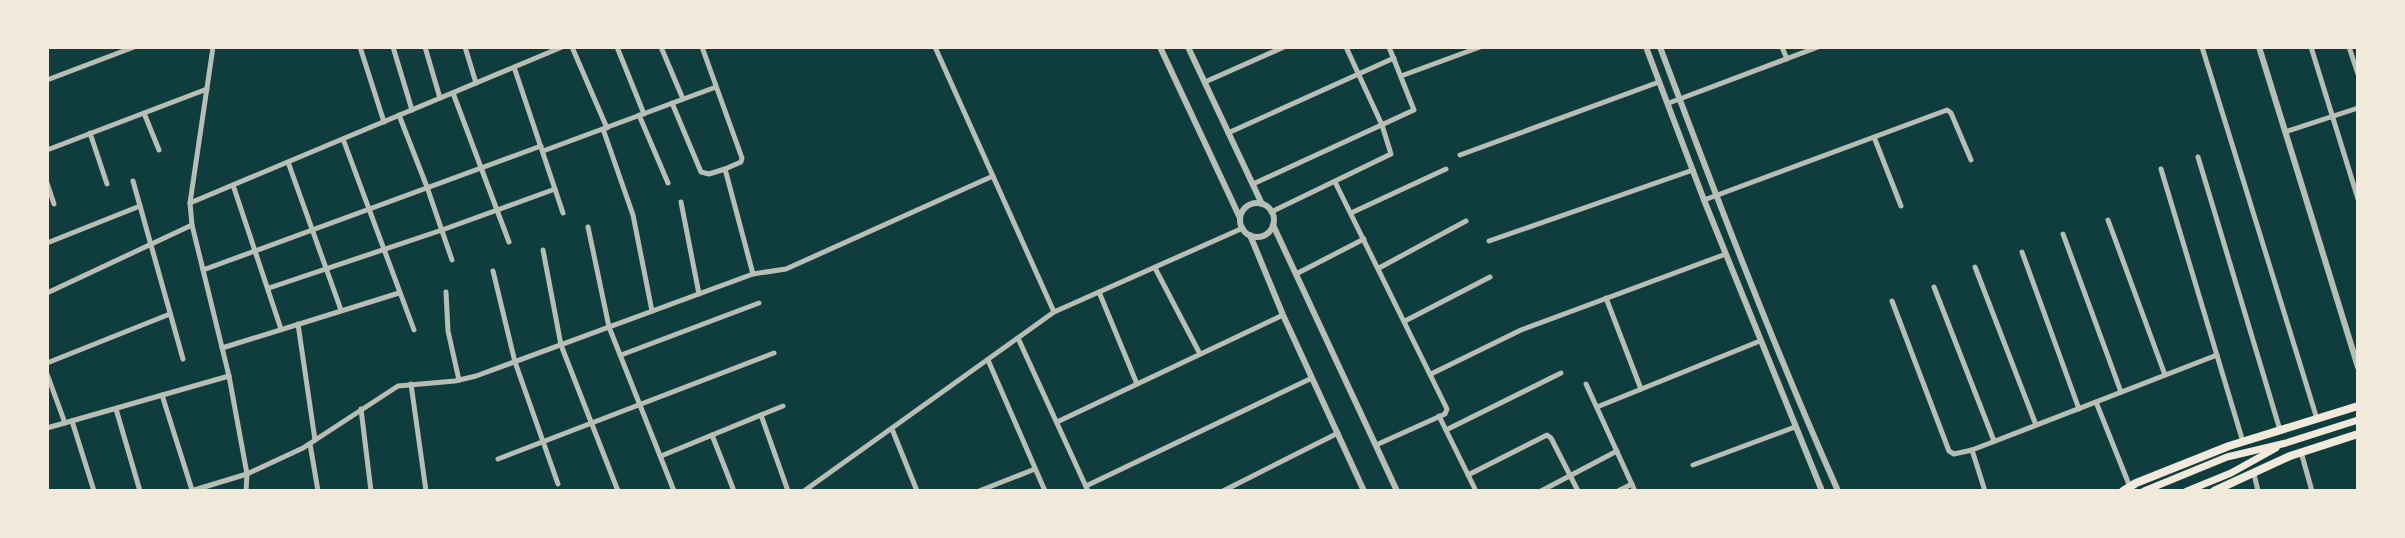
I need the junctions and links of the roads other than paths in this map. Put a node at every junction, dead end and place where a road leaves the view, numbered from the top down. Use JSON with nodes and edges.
{"nodes":[{"id":1,"x":134,"y":47,"type":"edge"},
{"id":2,"x":213,"y":47,"type":"edge"},
{"id":3,"x":360,"y":47,"type":"edge"},
{"id":4,"x":393,"y":47,"type":"edge"},
{"id":5,"x":425,"y":47,"type":"edge"},
{"id":6,"x":465,"y":47,"type":"edge"},
{"id":7,"x":562,"y":47,"type":"edge"},
{"id":8,"x":572,"y":47,"type":"edge"},
{"id":9,"x":617,"y":47,"type":"edge"},
{"id":10,"x":661,"y":47,"type":"edge"},
{"id":11,"x":702,"y":47,"type":"edge"},
{"id":12,"x":936,"y":47,"type":"edge"},
{"id":13,"x":1160,"y":47,"type":"edge"},
{"id":14,"x":1188,"y":47,"type":"edge"},
{"id":15,"x":1284,"y":47,"type":"edge"},
{"id":16,"x":1346,"y":47,"type":"edge"},
{"id":17,"x":1389,"y":47,"type":"edge"},
{"id":18,"x":1480,"y":47,"type":"edge"},
{"id":19,"x":1646,"y":47,"type":"edge"},
{"id":20,"x":1660,"y":47,"type":"edge"},
{"id":21,"x":1782,"y":47,"type":"edge"},
{"id":22,"x":1818,"y":47,"type":"edge"},
{"id":23,"x":2202,"y":47,"type":"edge"},
{"id":24,"x":2259,"y":47,"type":"edge"},
{"id":25,"x":2311,"y":47,"type":"edge"},
{"id":26,"x":2349,"y":47,"type":"edge"},
{"id":27,"x":1394,"y":58,"type":"junction"},
{"id":28,"x":1787,"y":59,"type":"junction"},
{"id":29,"x":514,"y":67,"type":"junction"},
{"id":30,"x":1359,"y":74,"type":"junction"},
{"id":31,"x":2358,"y":74,"type":"edge"},
{"id":32,"x":1401,"y":76,"type":"junction"},
{"id":33,"x":47,"y":80,"type":"edge"},
{"id":34,"x":1205,"y":82,"type":"junction"},
{"id":35,"x":1660,"y":82,"type":"junction"},
{"id":36,"x":477,"y":83,"type":"junction"},
{"id":37,"x":716,"y":87,"type":"junction"},
{"id":38,"x":207,"y":89,"type":"junction"},
{"id":39,"x":453,"y":93,"type":"junction"},
{"id":40,"x":440,"y":98,"type":"junction"},
{"id":41,"x":683,"y":99,"type":"junction"},
{"id":42,"x":1679,"y":99,"type":"junction"},
{"id":43,"x":672,"y":103,"type":"junction"},
{"id":44,"x":1669,"y":103,"type":"junction"},
{"id":45,"x":2358,"y":108,"type":"edge"},
{"id":46,"x":412,"y":110,"type":"junction"},
{"id":47,"x":144,"y":113,"type":"junction"},
{"id":48,"x":399,"y":115,"type":"junction"},
{"id":49,"x":642,"y":115,"type":"junction"},
{"id":50,"x":2333,"y":116,"type":"junction"},
{"id":51,"x":384,"y":122,"type":"junction"},
{"id":52,"x":1382,"y":125,"type":"junction"},
{"id":53,"x":605,"y":128,"type":"junction"},
{"id":54,"x":2285,"y":132,"type":"junction"},
{"id":55,"x":90,"y":133,"type":"junction"},
{"id":56,"x":1228,"y":133,"type":"junction"},
{"id":57,"x":1874,"y":137,"type":"junction"},
{"id":58,"x":343,"y":139,"type":"junction"},
{"id":59,"x":542,"y":148,"type":"junction"},
{"id":60,"x":47,"y":150,"type":"edge"},
{"id":61,"x":159,"y":150,"type":"dead end"},
{"id":62,"x":1460,"y":155,"type":"dead end"},
{"id":63,"x":2198,"y":158,"type":"dead end"},
{"id":64,"x":1971,"y":160,"type":"dead end"},
{"id":65,"x":289,"y":162,"type":"junction"},
{"id":66,"x":482,"y":167,"type":"junction"},
{"id":67,"x":725,"y":169,"type":"junction"},
{"id":68,"x":1446,"y":169,"type":"dead end"},
{"id":69,"x":2161,"y":169,"type":"dead end"},
{"id":70,"x":1693,"y":170,"type":"junction"},
{"id":71,"x":993,"y":176,"type":"junction"},
{"id":72,"x":133,"y":181,"type":"dead end"},
{"id":73,"x":1335,"y":181,"type":"junction"},
{"id":74,"x":47,"y":183,"type":"edge"},
{"id":75,"x":668,"y":183,"type":"dead end"},
{"id":76,"x":107,"y":184,"type":"dead end"},
{"id":77,"x":1253,"y":184,"type":"junction"},
{"id":78,"x":233,"y":185,"type":"junction"},
{"id":79,"x":427,"y":187,"type":"junction"},
{"id":80,"x":555,"y":189,"type":"junction"},
{"id":81,"x":1716,"y":195,"type":"junction"},
{"id":82,"x":2358,"y":199,"type":"edge"},
{"id":83,"x":1704,"y":200,"type":"junction"},
{"id":84,"x":681,"y":202,"type":"dead end"},
{"id":85,"x":190,"y":203,"type":"junction"},
{"id":86,"x":54,"y":204,"type":"dead end"},
{"id":87,"x":1262,"y":204,"type":"junction"},
{"id":88,"x":140,"y":206,"type":"junction"},
{"id":89,"x":1901,"y":206,"type":"dead end"},
{"id":90,"x":368,"y":209,"type":"junction"},
{"id":91,"x":498,"y":210,"type":"junction"},
{"id":92,"x":1272,"y":212,"type":"junction"},
{"id":93,"x":563,"y":213,"type":"dead end"},
{"id":94,"x":1351,"y":213,"type":"junction"},
{"id":95,"x":1240,"y":218,"type":"junction"},
{"id":96,"x":1466,"y":220,"type":"dead end"},
{"id":97,"x":2108,"y":220,"type":"dead end"},
{"id":98,"x":192,"y":225,"type":"junction"},
{"id":99,"x":1273,"y":225,"type":"junction"},
{"id":100,"x":588,"y":227,"type":"dead end"},
{"id":101,"x":1242,"y":228,"type":"junction"},
{"id":102,"x":313,"y":229,"type":"junction"},
{"id":103,"x":442,"y":230,"type":"junction"},
{"id":104,"x":2063,"y":234,"type":"dead end"},
{"id":105,"x":1250,"y":235,"type":"junction"},
{"id":106,"x":1364,"y":239,"type":"junction"},
{"id":107,"x":1489,"y":241,"type":"dead end"},
{"id":108,"x":509,"y":242,"type":"dead end"},
{"id":109,"x":47,"y":243,"type":"edge"},
{"id":110,"x":150,"y":244,"type":"junction"},
{"id":111,"x":257,"y":250,"type":"junction"},
{"id":112,"x":383,"y":250,"type":"junction"},
{"id":113,"x":543,"y":250,"type":"dead end"},
{"id":114,"x":2022,"y":253,"type":"dead end"},
{"id":115,"x":1726,"y":254,"type":"junction"},
{"id":116,"x":452,"y":260,"type":"dead end"},
{"id":117,"x":1975,"y":267,"type":"dead end"},
{"id":118,"x":1155,"y":268,"type":"junction"},
{"id":119,"x":1379,"y":268,"type":"junction"},
{"id":120,"x":327,"y":269,"type":"junction"},
{"id":121,"x":203,"y":270,"type":"junction"},
{"id":122,"x":493,"y":271,"type":"dead end"},
{"id":123,"x":753,"y":274,"type":"junction"},
{"id":124,"x":1296,"y":274,"type":"junction"},
{"id":125,"x":1490,"y":277,"type":"dead end"},
{"id":126,"x":1934,"y":287,"type":"dead end"},
{"id":127,"x":269,"y":288,"type":"junction"},
{"id":128,"x":446,"y":292,"type":"dead end"},
{"id":129,"x":1099,"y":292,"type":"junction"},
{"id":130,"x":47,"y":293,"type":"edge"},
{"id":131,"x":399,"y":293,"type":"junction"},
{"id":132,"x":699,"y":294,"type":"junction"},
{"id":133,"x":1606,"y":298,"type":"junction"},
{"id":134,"x":1892,"y":301,"type":"dead end"},
{"id":135,"x":759,"y":303,"type":"dead end"},
{"id":136,"x":341,"y":310,"type":"junction"},
{"id":137,"x":652,"y":311,"type":"junction"},
{"id":138,"x":1054,"y":312,"type":"junction"},
{"id":139,"x":170,"y":314,"type":"junction"},
{"id":140,"x":1283,"y":315,"type":"junction"},
{"id":141,"x":1405,"y":321,"type":"junction"},
{"id":142,"x":298,"y":324,"type":"junction"},
{"id":143,"x":610,"y":327,"type":"junction"},
{"id":144,"x":281,"y":329,"type":"junction"},
{"id":145,"x":414,"y":330,"type":"dead end"},
{"id":146,"x":1018,"y":338,"type":"junction"},
{"id":147,"x":1760,"y":341,"type":"junction"},
{"id":148,"x":561,"y":345,"type":"junction"},
{"id":149,"x":222,"y":348,"type":"junction"},
{"id":150,"x":774,"y":353,"type":"dead end"},
{"id":151,"x":1200,"y":354,"type":"junction"},
{"id":152,"x":621,"y":355,"type":"junction"},
{"id":153,"x":2217,"y":355,"type":"junction"},
{"id":154,"x":183,"y":359,"type":"dead end"},
{"id":155,"x":988,"y":360,"type":"junction"},
{"id":156,"x":515,"y":362,"type":"junction"},
{"id":157,"x":47,"y":363,"type":"edge"},
{"id":158,"x":2358,"y":367,"type":"edge"},
{"id":159,"x":1561,"y":373,"type":"dead end"},
{"id":160,"x":47,"y":374,"type":"edge"},
{"id":161,"x":1431,"y":374,"type":"junction"},
{"id":162,"x":2165,"y":375,"type":"junction"},
{"id":163,"x":229,"y":376,"type":"junction"},
{"id":164,"x":1312,"y":378,"type":"junction"},
{"id":165,"x":459,"y":380,"type":"junction"},
{"id":166,"x":411,"y":384,"type":"junction"},
{"id":167,"x":1137,"y":384,"type":"junction"},
{"id":168,"x":1586,"y":384,"type":"dead end"},
{"id":169,"x":1641,"y":389,"type":"junction"},
{"id":170,"x":2121,"y":392,"type":"junction"},
{"id":171,"x":162,"y":395,"type":"junction"},
{"id":172,"x":2096,"y":402,"type":"junction"},
{"id":173,"x":641,"y":406,"type":"junction"},
{"id":174,"x":783,"y":406,"type":"dead end"},
{"id":175,"x":2358,"y":406,"type":"edge"},
{"id":176,"x":1597,"y":407,"type":"junction"},
{"id":177,"x":116,"y":408,"type":"junction"},
{"id":178,"x":2079,"y":408,"type":"junction"},
{"id":179,"x":361,"y":409,"type":"junction"},
{"id":180,"x":761,"y":415,"type":"junction"},
{"id":181,"x":1440,"y":416,"type":"junction"},
{"id":182,"x":2317,"y":419,"type":"junction"},
{"id":183,"x":2358,"y":420,"type":"edge"},
{"id":184,"x":72,"y":421,"type":"junction"},
{"id":185,"x":1057,"y":422,"type":"junction"},
{"id":186,"x":65,"y":423,"type":"junction"},
{"id":187,"x":592,"y":424,"type":"junction"},
{"id":188,"x":2036,"y":425,"type":"junction"},
{"id":189,"x":1795,"y":427,"type":"junction"},
{"id":190,"x":47,"y":428,"type":"edge"},
{"id":191,"x":892,"y":429,"type":"junction"},
{"id":192,"x":1446,"y":430,"type":"junction"},
{"id":193,"x":2280,"y":430,"type":"junction"},
{"id":194,"x":1338,"y":433,"type":"junction"},
{"id":195,"x":2358,"y":434,"type":"edge"},
{"id":196,"x":712,"y":435,"type":"junction"},
{"id":197,"x":1994,"y":441,"type":"junction"},
{"id":198,"x":313,"y":442,"type":"junction"},
{"id":199,"x":544,"y":442,"type":"junction"},
{"id":200,"x":2243,"y":442,"type":"junction"},
{"id":201,"x":2286,"y":443,"type":"junction"},
{"id":202,"x":1376,"y":445,"type":"junction"},
{"id":203,"x":1972,"y":450,"type":"junction"},
{"id":204,"x":1617,"y":451,"type":"junction"},
{"id":205,"x":2301,"y":452,"type":"junction"},
{"id":206,"x":661,"y":456,"type":"junction"},
{"id":207,"x":498,"y":459,"type":"dead end"},
{"id":208,"x":1693,"y":465,"type":"dead end"},
{"id":209,"x":1035,"y":468,"type":"junction"},
{"id":210,"x":247,"y":474,"type":"junction"},
{"id":211,"x":2253,"y":474,"type":"junction"},
{"id":212,"x":1468,"y":475,"type":"junction"},
{"id":213,"x":1571,"y":475,"type":"junction"},
{"id":214,"x":558,"y":484,"type":"dead end"},
{"id":215,"x":1632,"y":484,"type":"junction"},
{"id":216,"x":1087,"y":488,"type":"edge"},
{"id":217,"x":2126,"y":489,"type":"edge"},
{"id":218,"x":808,"y":490,"type":"edge"},
{"id":219,"x":94,"y":491,"type":"edge"},
{"id":220,"x":140,"y":491,"type":"edge"},
{"id":221,"x":191,"y":491,"type":"edge"},
{"id":222,"x":246,"y":491,"type":"edge"},
{"id":223,"x":318,"y":491,"type":"edge"},
{"id":224,"x":371,"y":491,"type":"edge"},
{"id":225,"x":426,"y":491,"type":"edge"},
{"id":226,"x":618,"y":491,"type":"edge"},
{"id":227,"x":674,"y":491,"type":"edge"},
{"id":228,"x":734,"y":491,"type":"edge"},
{"id":229,"x":788,"y":491,"type":"edge"},
{"id":230,"x":917,"y":491,"type":"edge"},
{"id":231,"x":979,"y":491,"type":"edge"},
{"id":232,"x":1045,"y":491,"type":"edge"},
{"id":233,"x":1223,"y":491,"type":"edge"},
{"id":234,"x":1364,"y":491,"type":"edge"},
{"id":235,"x":1397,"y":491,"type":"edge"},
{"id":236,"x":1476,"y":491,"type":"edge"},
{"id":237,"x":1541,"y":491,"type":"edge"},
{"id":238,"x":1578,"y":491,"type":"edge"},
{"id":239,"x":1618,"y":491,"type":"edge"},
{"id":240,"x":1635,"y":491,"type":"edge"},
{"id":241,"x":1822,"y":491,"type":"edge"},
{"id":242,"x":1838,"y":491,"type":"edge"},
{"id":243,"x":1985,"y":491,"type":"edge"},
{"id":244,"x":2144,"y":491,"type":"edge"},
{"id":245,"x":2187,"y":491,"type":"edge"},
{"id":246,"x":2214,"y":491,"type":"edge"},
{"id":247,"x":2258,"y":491,"type":"edge"},
{"id":248,"x":2312,"y":491,"type":"edge"}],
"edges":[{"from":1,"to":33,"type":"street"},
{"from":2,"to":38,"type":"street"},
{"from":3,"to":51,"type":"street"},
{"from":4,"to":46,"type":"street"},
{"from":5,"to":40,"type":"street"},
{"from":6,"to":36,"type":"street"},
{"from":7,"to":29,"type":"street"},
{"from":8,"to":53,"type":"street"},
{"from":9,"to":49,"type":"street"},
{"from":10,"to":41,"type":"street"},
{"from":11,"to":37,"type":"street"},
{"from":12,"to":71,"type":"street"},
{"from":13,"to":95,"type":"street"},
{"from":14,"to":34,"type":"street"},
{"from":15,"to":34,"type":"street"},
{"from":16,"to":30,"type":"street"},
{"from":17,"to":27,"type":"street"},
{"from":18,"to":32,"type":"street"},
{"from":19,"to":35,"type":"street"},
{"from":20,"to":42,"type":"street"},
{"from":21,"to":28,"type":"street"},
{"from":22,"to":28,"type":"street"},
{"from":23,"to":182,"type":"street"},
{"from":24,"to":54,"type":"street"},
{"from":25,"to":50,"type":"street"},
{"from":26,"to":31,"type":"street"},
{"from":27,"to":30,"type":"street"},
{"from":27,"to":32,"type":"street"},
{"from":28,"to":42,"type":"street"},
{"from":29,"to":36,"type":"street"},
{"from":29,"to":59,"type":"street"},
{"from":30,"to":52,"type":"street"},
{"from":30,"to":56,"type":"street"},
{"from":32,"to":52,"type":"street"},
{"from":34,"to":56,"type":"street"},
{"from":35,"to":44,"type":"street"},
{"from":35,"to":62,"type":"street"},
{"from":36,"to":39,"type":"street"},
{"from":37,"to":41,"type":"street"},
{"from":37,"to":67,"type":"street"},
{"from":38,"to":47,"type":"street"},
{"from":38,"to":85,"type":"street"},
{"from":39,"to":40,"type":"street"},
{"from":39,"to":66,"type":"street"},
{"from":40,"to":46,"type":"street"},
{"from":41,"to":43,"type":"street"},
{"from":42,"to":44,"type":"street"},
{"from":42,"to":81,"type":"street"},
{"from":43,"to":49,"type":"street"},
{"from":43,"to":67,"type":"street"},
{"from":44,"to":70,"type":"street"},
{"from":45,"to":50,"type":"street"},
{"from":46,"to":48,"type":"street"},
{"from":47,"to":55,"type":"street"},
{"from":47,"to":61,"type":"street"},
{"from":48,"to":51,"type":"street"},
{"from":48,"to":79,"type":"street"},
{"from":49,"to":53,"type":"street"},
{"from":49,"to":75,"type":"street"},
{"from":50,"to":54,"type":"street"},
{"from":50,"to":82,"type":"street"},
{"from":51,"to":58,"type":"street"},
{"from":52,"to":73,"type":"street"},
{"from":52,"to":77,"type":"street"},
{"from":53,"to":59,"type":"street"},
{"from":53,"to":137,"type":"street"},
{"from":54,"to":158,"type":"street"},
{"from":55,"to":60,"type":"street"},
{"from":55,"to":76,"type":"street"},
{"from":56,"to":77,"type":"street"},
{"from":57,"to":64,"type":"street"},
{"from":57,"to":81,"type":"street"},
{"from":57,"to":89,"type":"street"},
{"from":58,"to":65,"type":"street"},
{"from":58,"to":90,"type":"street"},
{"from":59,"to":66,"type":"street"},
{"from":59,"to":80,"type":"street"},
{"from":63,"to":193,"type":"street"},
{"from":65,"to":78,"type":"street"},
{"from":65,"to":102,"type":"street"},
{"from":66,"to":79,"type":"street"},
{"from":66,"to":91,"type":"street"},
{"from":67,"to":123,"type":"street"},
{"from":68,"to":94,"type":"street"},
{"from":69,"to":153,"type":"street"},
{"from":70,"to":83,"type":"street"},
{"from":70,"to":107,"type":"street"},
{"from":71,"to":123,"type":"street"},
{"from":71,"to":138,"type":"street"},
{"from":72,"to":88,"type":"street"},
{"from":73,"to":92,"type":"street"},
{"from":73,"to":94,"type":"street"},
{"from":74,"to":86,"type":"street"},
{"from":77,"to":87,"type":"street"},
{"from":78,"to":85,"type":"street"},
{"from":78,"to":111,"type":"street"},
{"from":79,"to":90,"type":"street"},
{"from":79,"to":103,"type":"street"},
{"from":80,"to":91,"type":"street"},
{"from":80,"to":93,"type":"street"},
{"from":81,"to":83,"type":"street"},
{"from":81,"to":242,"type":"street"},
{"from":83,"to":115,"type":"street"},
{"from":84,"to":132,"type":"street"},
{"from":85,"to":98,"type":"street"},
{"from":87,"to":92,"type":"street"},
{"from":87,"to":95,"type":"street"},
{"from":88,"to":109,"type":"street"},
{"from":88,"to":110,"type":"street"},
{"from":90,"to":102,"type":"street"},
{"from":90,"to":112,"type":"street"},
{"from":91,"to":103,"type":"street"},
{"from":91,"to":108,"type":"street"},
{"from":92,"to":99,"type":"street"},
{"from":94,"to":106,"type":"street"},
{"from":95,"to":101,"type":"street"},
{"from":96,"to":119,"type":"street"},
{"from":97,"to":162,"type":"street"},
{"from":98,"to":110,"type":"street"},
{"from":98,"to":121,"type":"street"},
{"from":99,"to":105,"type":"street"},
{"from":99,"to":124,"type":"street"},
{"from":100,"to":143,"type":"street"},
{"from":101,"to":105,"type":"street"},
{"from":101,"to":118,"type":"street"},
{"from":102,"to":111,"type":"street"},
{"from":102,"to":120,"type":"street"},
{"from":103,"to":112,"type":"street"},
{"from":103,"to":116,"type":"street"},
{"from":104,"to":170,"type":"street"},
{"from":105,"to":140,"type":"street"},
{"from":106,"to":119,"type":"street"},
{"from":106,"to":124,"type":"street"},
{"from":110,"to":130,"type":"street"},
{"from":110,"to":139,"type":"street"},
{"from":111,"to":121,"type":"street"},
{"from":111,"to":127,"type":"street"},
{"from":112,"to":120,"type":"street"},
{"from":112,"to":131,"type":"street"},
{"from":113,"to":148,"type":"street"},
{"from":114,"to":178,"type":"street"},
{"from":115,"to":133,"type":"street"},
{"from":115,"to":147,"type":"street"},
{"from":117,"to":188,"type":"street"},
{"from":118,"to":129,"type":"street"},
{"from":118,"to":151,"type":"street"},
{"from":119,"to":141,"type":"street"},
{"from":120,"to":127,"type":"street"},
{"from":120,"to":136,"type":"street"},
{"from":121,"to":149,"type":"street"},
{"from":122,"to":156,"type":"street"},
{"from":123,"to":132,"type":"street"},
{"from":124,"to":202,"type":"street"},
{"from":125,"to":141,"type":"street"},
{"from":126,"to":197,"type":"street"},
{"from":127,"to":144,"type":"street"},
{"from":128,"to":165,"type":"street"},
{"from":129,"to":138,"type":"street"},
{"from":129,"to":167,"type":"street"},
{"from":131,"to":136,"type":"street"},
{"from":131,"to":145,"type":"street"},
{"from":132,"to":137,"type":"street"},
{"from":133,"to":161,"type":"street"},
{"from":133,"to":169,"type":"street"},
{"from":134,"to":203,"type":"street"},
{"from":135,"to":152,"type":"street"},
{"from":136,"to":142,"type":"street"},
{"from":137,"to":143,"type":"street"},
{"from":138,"to":146,"type":"street"},
{"from":139,"to":154,"type":"street"},
{"from":139,"to":157,"type":"street"},
{"from":140,"to":151,"type":"street"},
{"from":140,"to":164,"type":"street"},
{"from":141,"to":161,"type":"street"},
{"from":142,"to":144,"type":"street"},
{"from":142,"to":198,"type":"street"},
{"from":143,"to":148,"type":"street"},
{"from":143,"to":152,"type":"street"},
{"from":144,"to":149,"type":"street"},
{"from":146,"to":155,"type":"street"},
{"from":146,"to":185,"type":"street"},
{"from":147,"to":169,"type":"street"},
{"from":147,"to":189,"type":"street"},
{"from":148,"to":156,"type":"street"},
{"from":148,"to":187,"type":"street"},
{"from":149,"to":163,"type":"street"},
{"from":150,"to":173,"type":"street"},
{"from":151,"to":167,"type":"street"},
{"from":152,"to":173,"type":"street"},
{"from":153,"to":162,"type":"street"},
{"from":153,"to":200,"type":"street"},
{"from":155,"to":191,"type":"street"},
{"from":155,"to":209,"type":"street"},
{"from":156,"to":165,"type":"street"},
{"from":156,"to":199,"type":"street"},
{"from":159,"to":192,"type":"street"},
{"from":160,"to":186,"type":"street"},
{"from":161,"to":181,"type":"street"},
{"from":162,"to":170,"type":"street"},
{"from":163,"to":171,"type":"street"},
{"from":163,"to":210,"type":"street"},
{"from":164,"to":194,"type":"street"},
{"from":164,"to":216,"type":"street"},
{"from":165,"to":166,"type":"street"},
{"from":166,"to":179,"type":"street"},
{"from":166,"to":225,"type":"street"},
{"from":167,"to":185,"type":"street"},
{"from":168,"to":176,"type":"street"},
{"from":169,"to":176,"type":"street"},
{"from":170,"to":172,"type":"street"},
{"from":171,"to":177,"type":"street"},
{"from":171,"to":221,"type":"street"},
{"from":172,"to":178,"type":"street"},
{"from":172,"to":217,"type":"street"},
{"from":173,"to":187,"type":"street"},
{"from":173,"to":206,"type":"street"},
{"from":174,"to":180,"type":"street"},
{"from":175,"to":182,"type":"main road"},
{"from":176,"to":204,"type":"street"},
{"from":177,"to":184,"type":"street"},
{"from":177,"to":220,"type":"street"},
{"from":178,"to":188,"type":"street"},
{"from":179,"to":198,"type":"street"},
{"from":179,"to":224,"type":"street"},
{"from":180,"to":196,"type":"street"},
{"from":180,"to":229,"type":"street"},
{"from":181,"to":192,"type":"street"},
{"from":181,"to":202,"type":"street"},
{"from":182,"to":193,"type":"main road"},
{"from":183,"to":201,"type":"main road"},
{"from":184,"to":186,"type":"street"},
{"from":184,"to":219,"type":"street"},
{"from":185,"to":216,"type":"street"},
{"from":186,"to":190,"type":"street"},
{"from":187,"to":199,"type":"street"},
{"from":187,"to":226,"type":"street"},
{"from":188,"to":197,"type":"street"},
{"from":189,"to":208,"type":"street"},
{"from":189,"to":241,"type":"street"},
{"from":191,"to":218,"type":"street"},
{"from":191,"to":230,"type":"street"},
{"from":192,"to":212,"type":"street"},
{"from":193,"to":200,"type":"main road"},
{"from":194,"to":233,"type":"street"},
{"from":194,"to":234,"type":"street"},
{"from":195,"to":205,"type":"main road"},
{"from":196,"to":206,"type":"street"},
{"from":196,"to":228,"type":"street"},
{"from":197,"to":203,"type":"street"},
{"from":198,"to":210,"type":"street"},
{"from":198,"to":223,"type":"street"},
{"from":199,"to":207,"type":"street"},
{"from":199,"to":214,"type":"street"},
{"from":200,"to":217,"type":"main road"},
{"from":201,"to":244,"type":"main road"},
{"from":201,"to":245,"type":"main road"},
{"from":202,"to":235,"type":"street"},
{"from":203,"to":243,"type":"street"},
{"from":204,"to":213,"type":"street"},
{"from":204,"to":215,"type":"street"},
{"from":205,"to":211,"type":"main road"},
{"from":205,"to":248,"type":"street"},
{"from":206,"to":227,"type":"street"},
{"from":209,"to":231,"type":"street"},
{"from":209,"to":232,"type":"street"},
{"from":210,"to":221,"type":"street"},
{"from":210,"to":222,"type":"street"},
{"from":211,"to":246,"type":"main road"},
{"from":211,"to":247,"type":"street"},
{"from":212,"to":213,"type":"street"},
{"from":212,"to":236,"type":"street"},
{"from":213,"to":237,"type":"street"},
{"from":213,"to":238,"type":"street"},
{"from":215,"to":239,"type":"street"},
{"from":215,"to":240,"type":"street"}]}
